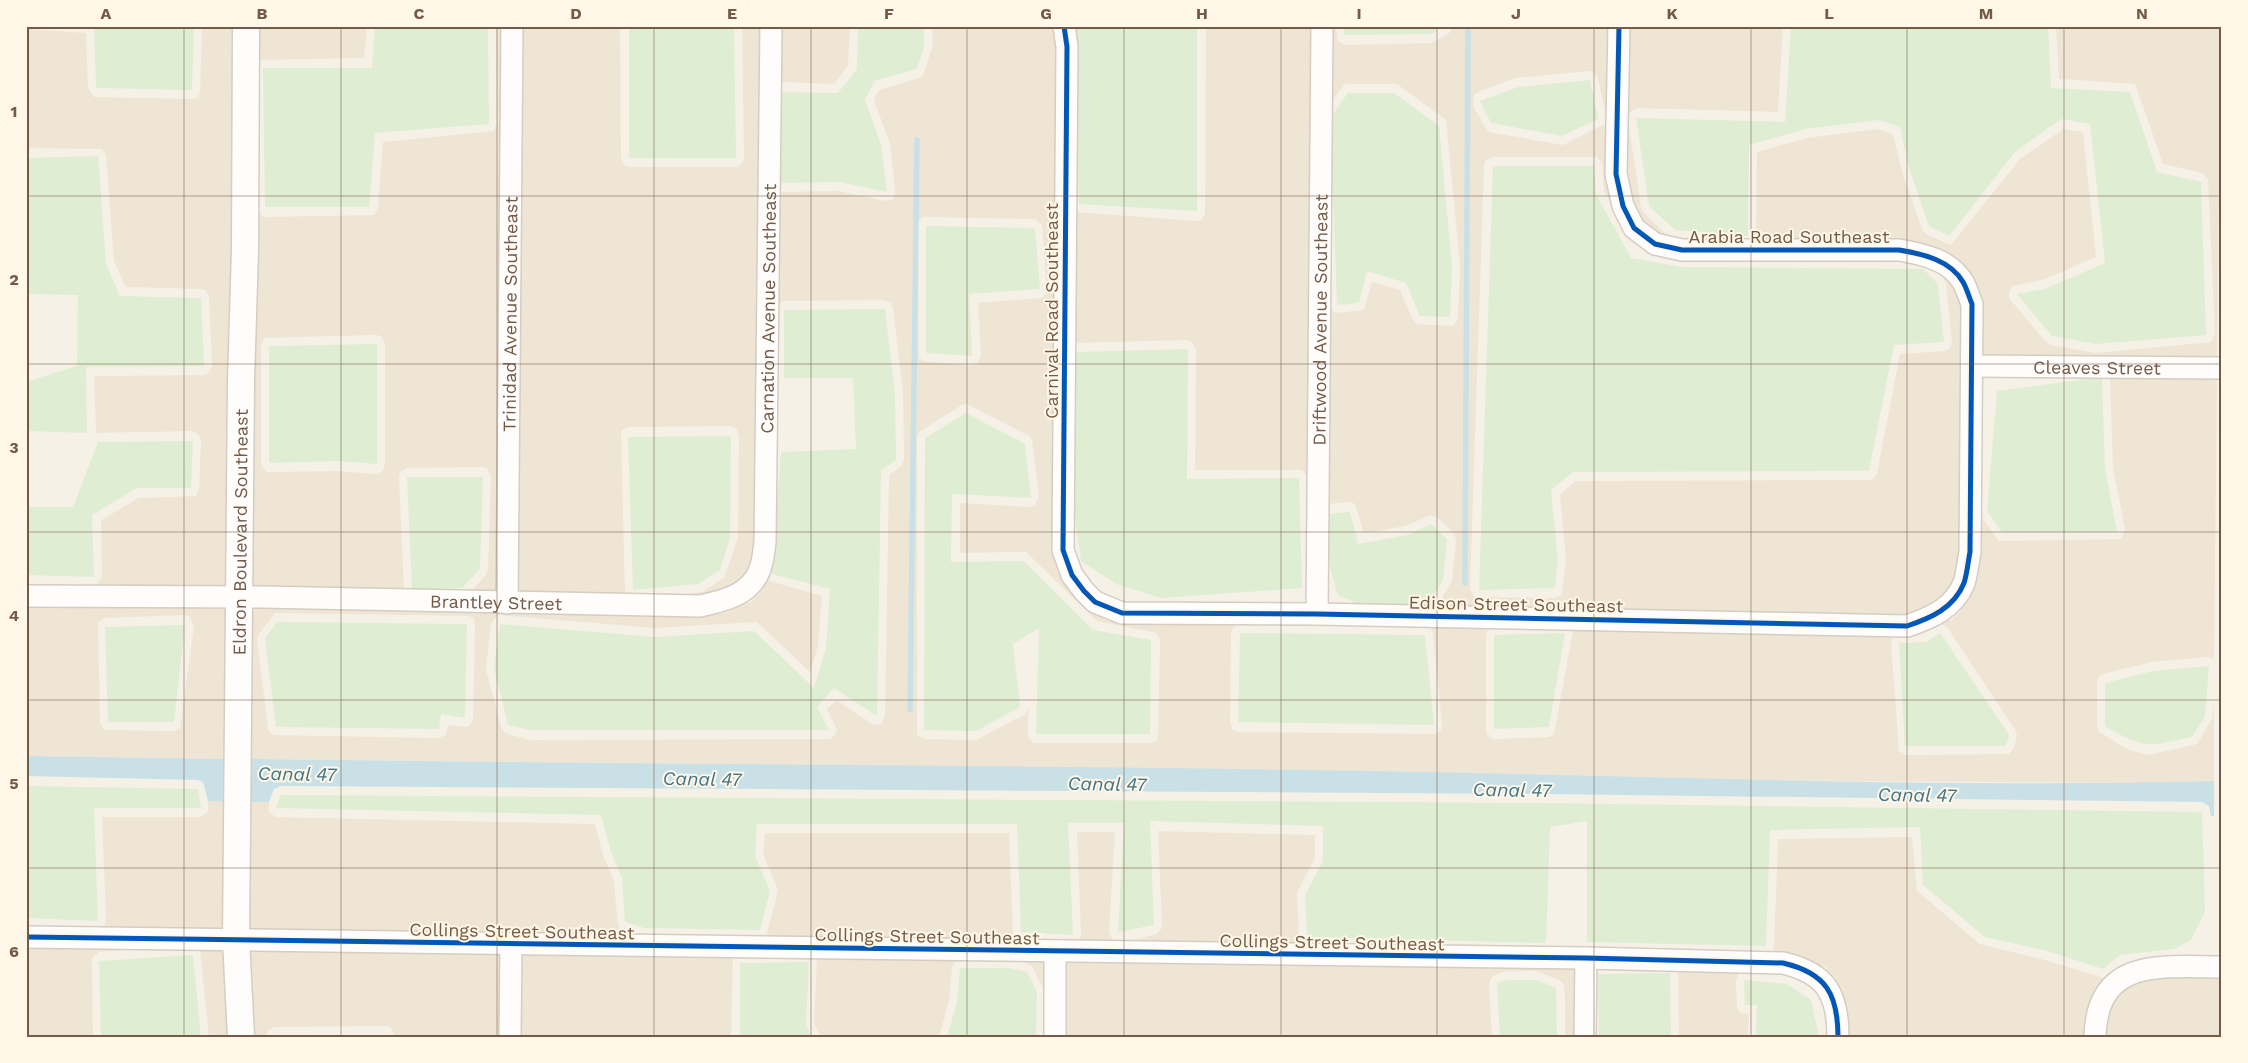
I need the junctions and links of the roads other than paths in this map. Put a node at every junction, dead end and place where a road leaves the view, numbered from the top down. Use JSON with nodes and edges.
{"nodes":[{"id":1,"x":246,"y":26,"type":"edge"},
{"id":2,"x":512,"y":26,"type":"edge"},
{"id":3,"x":771,"y":26,"type":"edge"},
{"id":4,"x":1064,"y":26,"type":"edge"},
{"id":5,"x":1322,"y":26,"type":"edge"},
{"id":6,"x":1619,"y":26,"type":"edge"},
{"id":7,"x":1972,"y":366,"type":"junction"},
{"id":8,"x":2222,"y":368,"type":"edge"},
{"id":9,"x":748,"y":588,"type":"joint"},
{"id":10,"x":1084,"y":591,"type":"joint"},
{"id":11,"x":26,"y":596,"type":"edge"},
{"id":12,"x":240,"y":597,"type":"junction"},
{"id":13,"x":507,"y":603,"type":"junction"},
{"id":14,"x":1949,"y":606,"type":"joint"},
{"id":15,"x":1317,"y":614,"type":"junction"},
{"id":16,"x":26,"y":937,"type":"edge"},
{"id":17,"x":236,"y":940,"type":"junction"},
{"id":18,"x":512,"y":944,"type":"junction"},
{"id":19,"x":1056,"y":952,"type":"junction"},
{"id":20,"x":1586,"y":958,"type":"junction"},
{"id":21,"x":2222,"y":966,"type":"edge"},
{"id":22,"x":241,"y":1037,"type":"edge"},
{"id":23,"x":510,"y":1037,"type":"edge"},
{"id":24,"x":1055,"y":1037,"type":"edge"},
{"id":25,"x":1585,"y":1037,"type":"edge"},
{"id":26,"x":1838,"y":1037,"type":"edge"},
{"id":27,"x":2095,"y":1037,"type":"edge"}],
"edges":[{"from":1,"to":12,"type":"street","name":"Eldron Boulevard Southeast"},
{"from":2,"to":13,"type":"street","name":"Trinidad Avenue Southeast"},
{"from":3,"to":9,"type":"street","name":"Carnation Avenue Southeast"},
{"from":4,"to":10,"type":"street","name":"Carnival Road Southeast"},
{"from":5,"to":15,"type":"street","name":"Driftwood Avenue Southeast"},
{"from":6,"to":7,"type":"street","name":"Arabia Road Southeast"},
{"from":7,"to":8,"type":"street","name":"Cleaves Street"},
{"from":7,"to":14,"type":"street","name":"Arabia Road Southeast"},
{"from":9,"to":13,"type":"street","name":"Brantley Street"},
{"from":10,"to":15,"type":"street","name":"Edison Street Southeast"},
{"from":11,"to":12,"type":"street","name":"Brantley Street"},
{"from":12,"to":13,"type":"street","name":"Brantley Street"},
{"from":12,"to":17,"type":"street","name":"Eldron Boulevard Southeast"},
{"from":14,"to":15,"type":"street","name":"Edison Street Southeast"},
{"from":16,"to":17,"type":"street","name":"Collings Street Southeast"},
{"from":17,"to":18,"type":"street","name":"Collings Street Southeast"},
{"from":17,"to":22,"type":"street","name":"Eldron Boulevard Southeast"},
{"from":18,"to":19,"type":"street","name":"Collings Street Southeast"},
{"from":18,"to":23,"type":"street"},
{"from":19,"to":20,"type":"street","name":"Collings Street Southeast"},
{"from":19,"to":24,"type":"street"},
{"from":20,"to":25,"type":"street"},
{"from":20,"to":26,"type":"street","name":"Collings Street Southeast"},
{"from":21,"to":27,"type":"street"}]}
